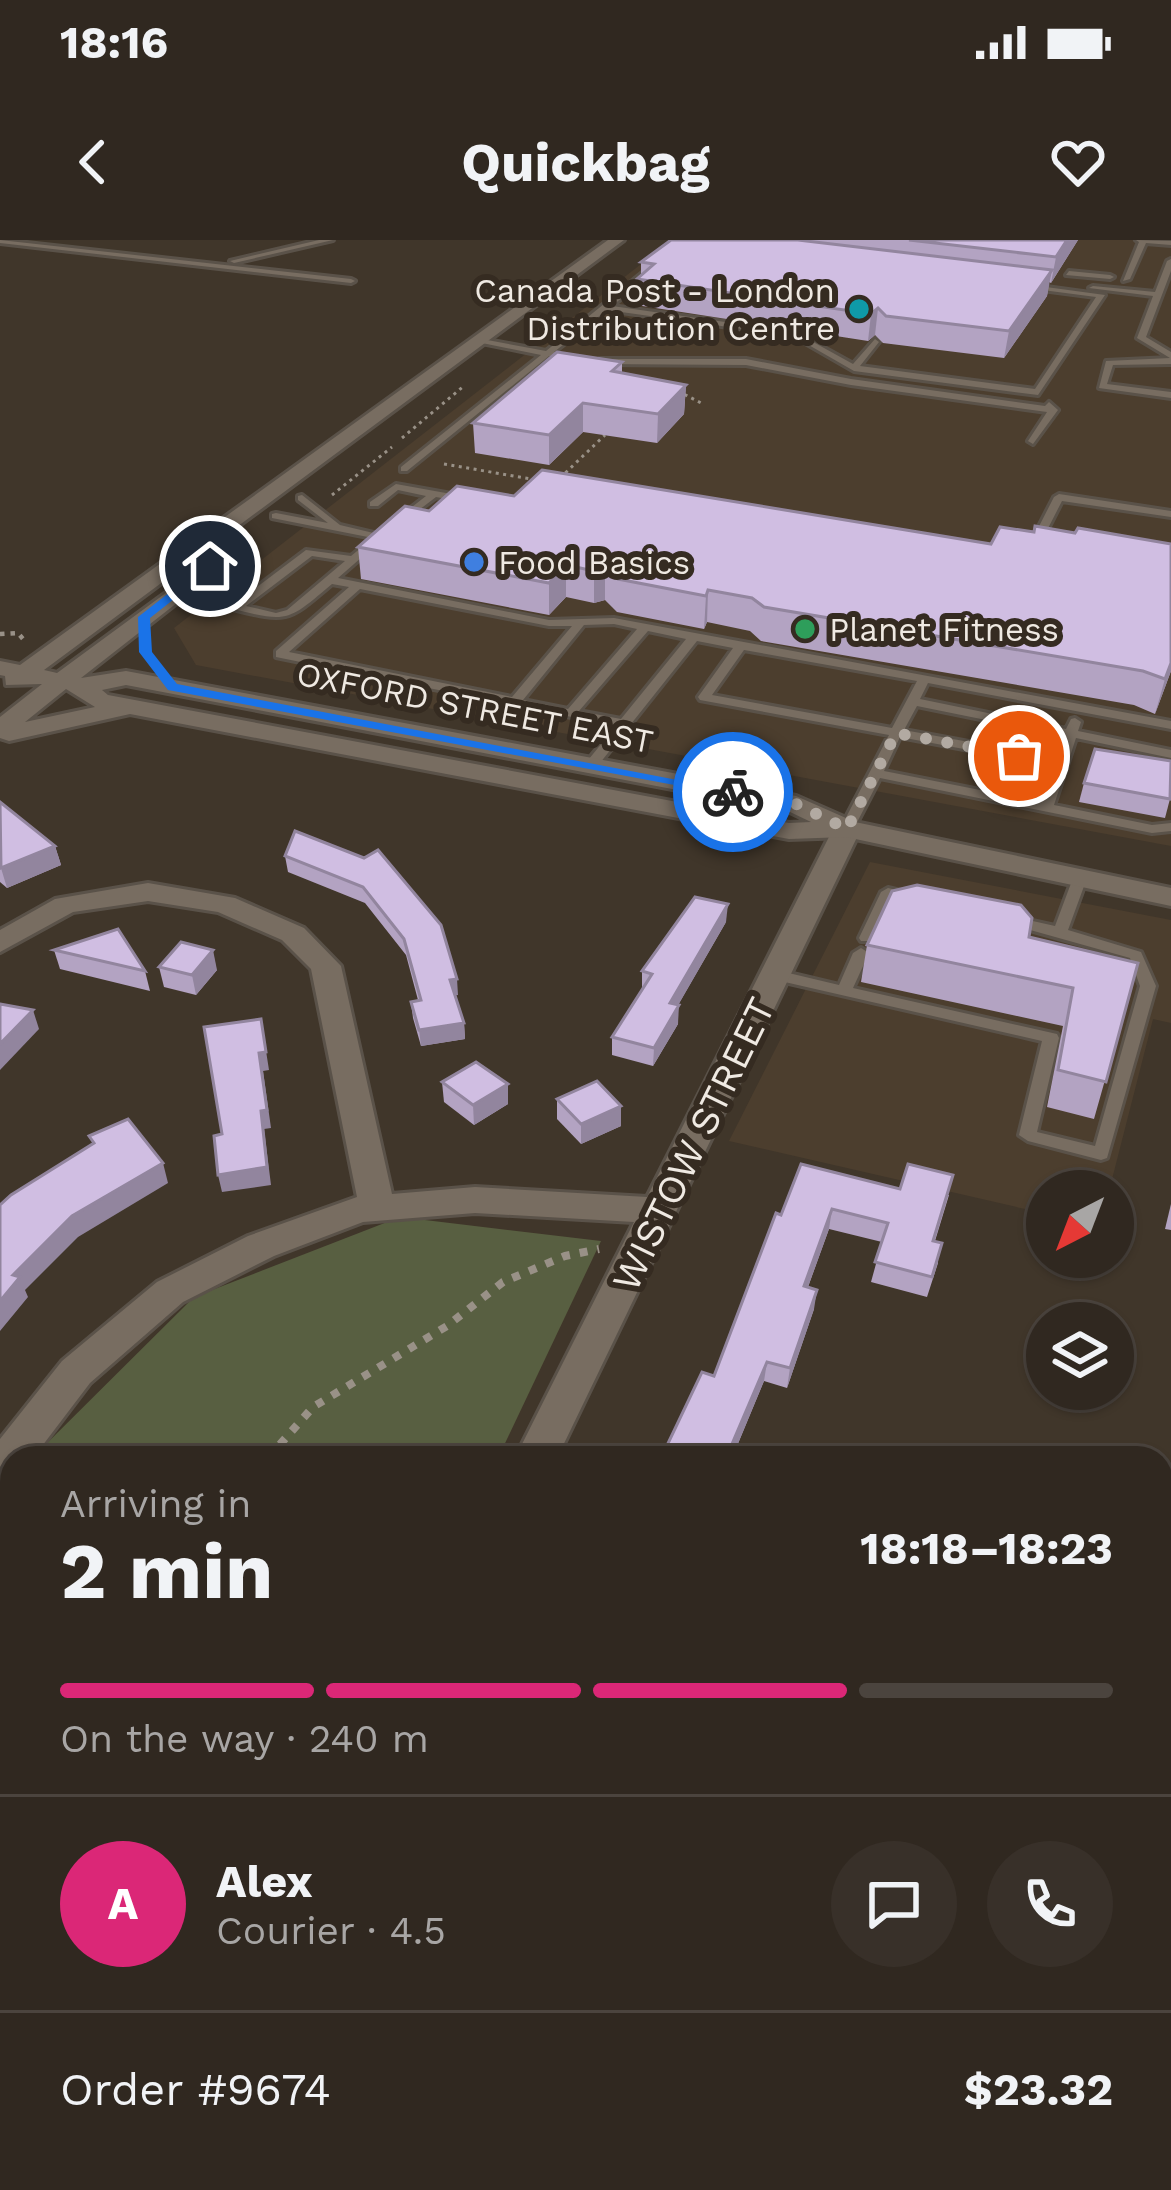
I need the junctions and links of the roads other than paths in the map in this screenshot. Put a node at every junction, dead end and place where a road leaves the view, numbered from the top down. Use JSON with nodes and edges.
{"nodes":[{"id":1,"x":328,"y":240,"type":"edge"},
{"id":2,"x":617,"y":240,"type":"edge"},
{"id":3,"x":1142,"y":240,"type":"edge"},
{"id":4,"x":0,"y":241,"type":"edge"},
{"id":5,"x":1169,"y":242,"type":"edge"},
{"id":6,"x":1137,"y":256,"type":"junction"},
{"id":7,"x":1171,"y":260,"type":"edge"},
{"id":8,"x":217,"y":266,"type":"junction"},
{"id":9,"x":657,"y":266,"type":"edge"},
{"id":10,"x":1069,"y":273,"type":"edge"},
{"id":11,"x":1126,"y":279,"type":"junction"},
{"id":12,"x":351,"y":281,"type":"dead end"},
{"id":13,"x":1163,"y":283,"type":"junction"},
{"id":14,"x":1154,"y":294,"type":"junction"},
{"id":15,"x":605,"y":307,"type":"junction"},
{"id":16,"x":738,"y":319,"type":"edge"},
{"id":17,"x":712,"y":322,"type":"junction"},
{"id":18,"x":485,"y":341,"type":"junction"},
{"id":19,"x":875,"y":342,"type":"edge"},
{"id":20,"x":548,"y":354,"type":"junction"},
{"id":21,"x":569,"y":357,"type":"edge"},
{"id":22,"x":1171,"y":358,"type":"edge"},
{"id":23,"x":590,"y":360,"type":"edge"},
{"id":24,"x":854,"y":368,"type":"junction"},
{"id":25,"x":416,"y":391,"type":"junction"},
{"id":26,"x":1038,"y":392,"type":"junction"},
{"id":27,"x":1171,"y":395,"type":"edge"},
{"id":28,"x":1053,"y":410,"type":"junction"},
{"id":29,"x":1033,"y":441,"type":"dead end"},
{"id":30,"x":404,"y":469,"type":"dead end"},
{"id":31,"x":434,"y":494,"type":"junction"},
{"id":32,"x":311,"y":501,"type":"junction"},
{"id":33,"x":374,"y":504,"type":"dead end"},
{"id":34,"x":490,"y":504,"type":"edge"},
{"id":35,"x":1171,"y":514,"type":"edge"},
{"id":36,"x":276,"y":516,"type":"junction"},
{"id":37,"x":340,"y":527,"type":"junction"},
{"id":38,"x":381,"y":536,"type":"junction"},
{"id":39,"x":1056,"y":546,"type":"edge"},
{"id":40,"x":220,"y":559,"type":"dead end"},
{"id":41,"x":351,"y":559,"type":"junction"},
{"id":42,"x":201,"y":574,"type":"dead end"},
{"id":43,"x":329,"y":580,"type":"junction"},
{"id":44,"x":358,"y":585,"type":"junction"},
{"id":45,"x":144,"y":617,"type":"junction"},
{"id":46,"x":581,"y":622,"type":"junction"},
{"id":47,"x":645,"y":627,"type":"junction"},
{"id":48,"x":694,"y":637,"type":"junction"},
{"id":49,"x":741,"y":646,"type":"junction"},
{"id":50,"x":12,"y":671,"type":"edge"},
{"id":51,"x":924,"y":679,"type":"junction"},
{"id":52,"x":74,"y":683,"type":"junction"},
{"id":53,"x":172,"y":687,"type":"junction"},
{"id":54,"x":0,"y":693,"type":"edge"},
{"id":55,"x":913,"y":701,"type":"junction"},
{"id":56,"x":515,"y":702,"type":"junction"},
{"id":57,"x":132,"y":707,"type":"junction"},
{"id":58,"x":1080,"y":708,"type":"junction"},
{"id":59,"x":571,"y":713,"type":"junction"},
{"id":60,"x":625,"y":724,"type":"junction"},
{"id":61,"x":1171,"y":725,"type":"edge"},
{"id":62,"x":1072,"y":732,"type":"junction"},
{"id":63,"x":0,"y":733,"type":"edge"},
{"id":64,"x":896,"y":733,"type":"junction"},
{"id":65,"x":1171,"y":754,"type":"edge"},
{"id":66,"x":1060,"y":764,"type":"junction"},
{"id":67,"x":591,"y":765,"type":"junction"},
{"id":68,"x":876,"y":773,"type":"junction"},
{"id":69,"x":1046,"y":808,"type":"junction"},
{"id":70,"x":1171,"y":827,"type":"edge"},
{"id":71,"x":847,"y":829,"type":"junction"},
{"id":72,"x":1080,"y":878,"type":"junction"},
{"id":73,"x":1171,"y":897,"type":"edge"},
{"id":74,"x":931,"y":902,"type":"edge"},
{"id":75,"x":995,"y":917,"type":"edge"},
{"id":76,"x":1060,"y":932,"type":"junction"},
{"id":77,"x":0,"y":943,"type":"edge"},
{"id":78,"x":776,"y":975,"type":"junction"},
{"id":79,"x":844,"y":991,"type":"junction"},
{"id":80,"x":377,"y":1208,"type":"junction"},
{"id":81,"x":661,"y":1211,"type":"junction"},
{"id":82,"x":19,"y":1446,"type":"edge"},
{"id":83,"x":542,"y":1446,"type":"edge"}],
"edges":[{"from":1,"to":8,"type":"lane"},
{"from":2,"to":18,"type":"main road"},
{"from":3,"to":5,"type":"lane"},
{"from":3,"to":6,"type":"lane"},
{"from":4,"to":8,"type":"lane"},
{"from":6,"to":7,"type":"lane"},
{"from":6,"to":11,"type":"lane"},
{"from":7,"to":13,"type":"lane"},
{"from":8,"to":12,"type":"lane"},
{"from":9,"to":15,"type":"lane"},
{"from":10,"to":11,"type":"lane"},
{"from":11,"to":13,"type":"lane"},
{"from":13,"to":14,"type":"lane"},
{"from":14,"to":22,"type":"lane"},
{"from":14,"to":26,"type":"lane"},
{"from":15,"to":17,"type":"lane"},
{"from":15,"to":20,"type":"lane"},
{"from":16,"to":17,"type":"lane"},
{"from":17,"to":24,"type":"lane"},
{"from":18,"to":20,"type":"lane"},
{"from":18,"to":25,"type":"main road"},
{"from":19,"to":24,"type":"lane"},
{"from":20,"to":21,"type":"lane"},
{"from":20,"to":30,"type":"lane"},
{"from":22,"to":27,"type":"lane"},
{"from":23,"to":28,"type":"lane"},
{"from":24,"to":26,"type":"lane"},
{"from":25,"to":32,"type":"main road"},
{"from":25,"to":50,"type":"main road"},
{"from":26,"to":28,"type":"lane"},
{"from":28,"to":29,"type":"lane"},
{"from":31,"to":33,"type":"lane"},
{"from":31,"to":34,"type":"lane"},
{"from":31,"to":38,"type":"lane"},
{"from":32,"to":36,"type":"main road"},
{"from":32,"to":37,"type":"lane"},
{"from":35,"to":39,"type":"lane"},
{"from":36,"to":37,"type":"lane"},
{"from":36,"to":40,"type":"main road"},
{"from":37,"to":38,"type":"lane"},
{"from":38,"to":41,"type":"lane"},
{"from":41,"to":43,"type":"lane"},
{"from":41,"to":43,"type":"lane"},
{"from":42,"to":45,"type":"main road"},
{"from":43,"to":44,"type":"lane"},
{"from":44,"to":46,"type":"lane"},
{"from":44,"to":56,"type":"lane"},
{"from":45,"to":52,"type":"main road"},
{"from":45,"to":53,"type":"main road"},
{"from":46,"to":47,"type":"lane"},
{"from":46,"to":56,"type":"lane"},
{"from":47,"to":48,"type":"lane"},
{"from":47,"to":59,"type":"lane"},
{"from":48,"to":49,"type":"lane"},
{"from":48,"to":60,"type":"lane"},
{"from":49,"to":51,"type":"lane"},
{"from":49,"to":64,"type":"lane"},
{"from":50,"to":52,"type":"main road","name":"OXFORD STREET EAST"},
{"from":50,"to":54,"type":"main road"},
{"from":51,"to":55,"type":"lane"},
{"from":51,"to":58,"type":"lane"},
{"from":52,"to":53,"type":"main road","name":"OXFORD STREET EAST"},
{"from":52,"to":57,"type":"main road","name":"OXFORD STREET EAST"},
{"from":52,"to":63,"type":"main road"},
{"from":53,"to":67,"type":"main road","name":"OXFORD STREET EAST"},
{"from":55,"to":62,"type":"lane"},
{"from":55,"to":64,"type":"lane"},
{"from":56,"to":59,"type":"lane"},
{"from":57,"to":63,"type":"main road"},
{"from":57,"to":71,"type":"main road","name":"OXFORD STREET EAST"},
{"from":58,"to":61,"type":"lane"},
{"from":58,"to":62,"type":"lane"},
{"from":59,"to":60,"type":"lane"},
{"from":60,"to":67,"type":"lane"},
{"from":62,"to":65,"type":"lane"},
{"from":62,"to":66,"type":"lane"},
{"from":64,"to":66,"type":"lane"},
{"from":64,"to":68,"type":"lane"},
{"from":66,"to":69,"type":"lane"},
{"from":67,"to":71,"type":"main road","name":"OXFORD STREET EAST"},
{"from":68,"to":69,"type":"lane"},
{"from":68,"to":71,"type":"lane"},
{"from":69,"to":70,"type":"lane"},
{"from":71,"to":72,"type":"main road","name":"OXFORD STREET EAST"},
{"from":71,"to":78,"type":"main road","name":"WISTOW STREET"},
{"from":72,"to":73,"type":"main road","name":"OXFORD STREET EAST"},
{"from":72,"to":76,"type":"lane"},
{"from":74,"to":79,"type":"lane"},
{"from":75,"to":76,"type":"lane"},
{"from":76,"to":79,"type":"lane"},
{"from":77,"to":80,"type":"main road"},
{"from":78,"to":79,"type":"lane"},
{"from":78,"to":81,"type":"main road","name":"WISTOW STREET"},
{"from":80,"to":81,"type":"main road"},
{"from":80,"to":82,"type":"main road"},
{"from":81,"to":83,"type":"main road","name":"WISTOW STREET"}]}
